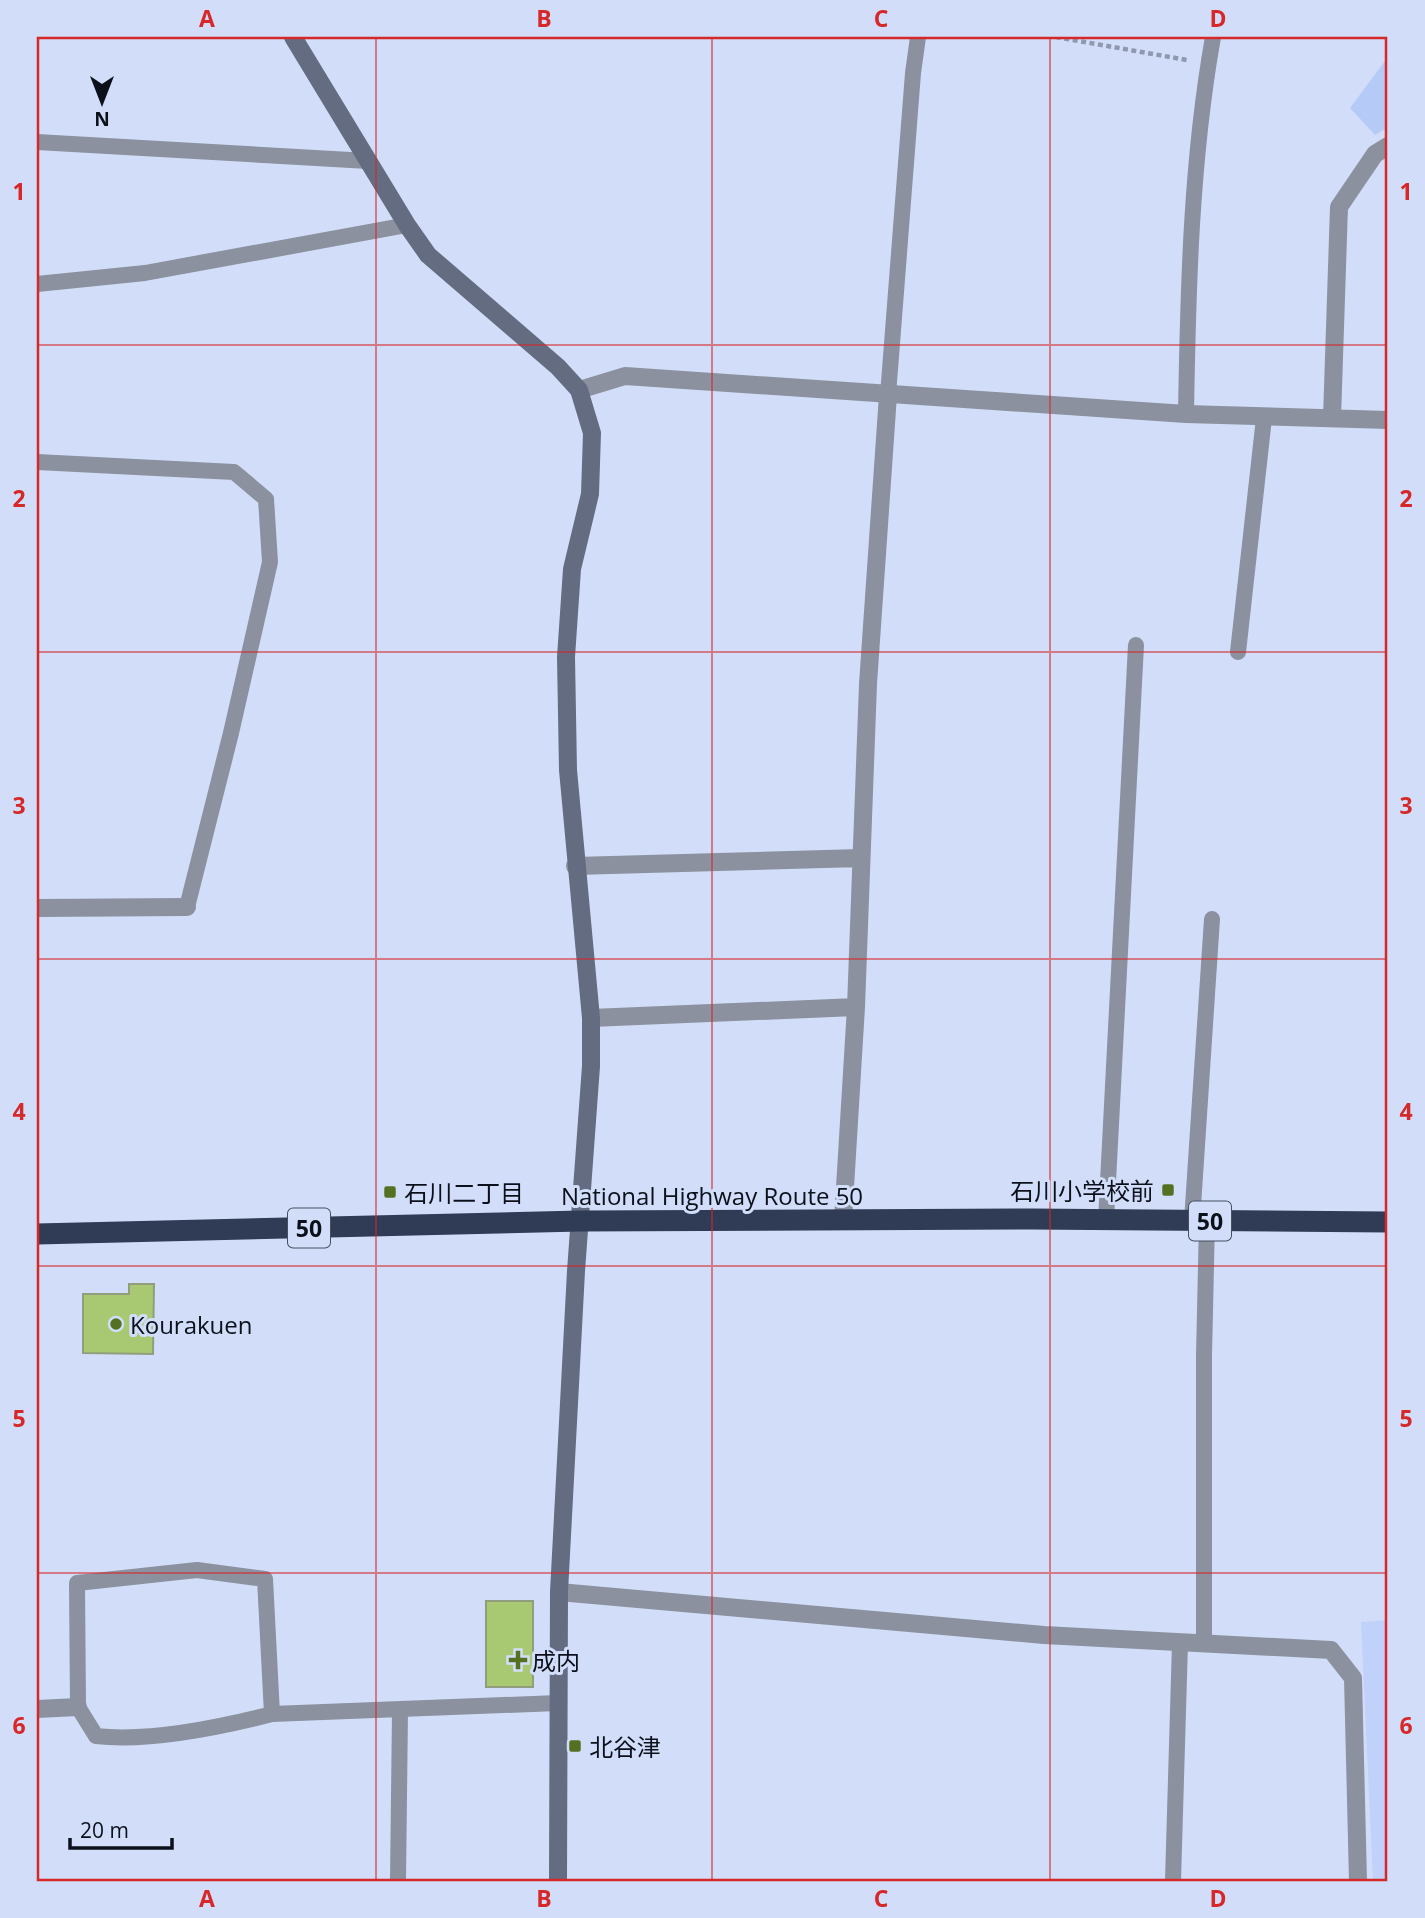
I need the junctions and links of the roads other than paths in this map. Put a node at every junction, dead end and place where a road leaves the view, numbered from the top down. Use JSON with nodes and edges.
{"nodes":[{"id":1,"x":293,"y":37,"type":"edge"},
{"id":2,"x":918,"y":37,"type":"edge"},
{"id":3,"x":1213,"y":37,"type":"edge"},
{"id":4,"x":37,"y":142,"type":"edge"},
{"id":5,"x":1388,"y":146,"type":"edge"},
{"id":6,"x":368,"y":161,"type":"junction"},
{"id":7,"x":407,"y":225,"type":"junction"},
{"id":8,"x":37,"y":284,"type":"edge"},
{"id":9,"x":579,"y":390,"type":"junction"},
{"id":10,"x":888,"y":395,"type":"junction"},
{"id":11,"x":1186,"y":414,"type":"junction"},
{"id":12,"x":1264,"y":418,"type":"junction"},
{"id":13,"x":1332,"y":418,"type":"junction"},
{"id":14,"x":1388,"y":420,"type":"edge"},
{"id":15,"x":37,"y":462,"type":"edge"},
{"id":16,"x":1136,"y":645,"type":"dead end"},
{"id":17,"x":1238,"y":652,"type":"dead end"},
{"id":18,"x":861,"y":858,"type":"junction"},
{"id":19,"x":575,"y":866,"type":"junction"},
{"id":20,"x":187,"y":907,"type":"joint"},
{"id":21,"x":37,"y":908,"type":"edge"},
{"id":22,"x":1212,"y":919,"type":"dead end"},
{"id":23,"x":856,"y":1007,"type":"junction"},
{"id":24,"x":591,"y":1018,"type":"junction"},
{"id":25,"x":843,"y":1220,"type":"junction"},
{"id":26,"x":1106,"y":1220,"type":"junction"},
{"id":27,"x":580,"y":1221,"type":"junction"},
{"id":28,"x":1199,"y":1221,"type":"junction"},
{"id":29,"x":1388,"y":1222,"type":"edge"},
{"id":30,"x":37,"y":1234,"type":"edge"},
{"id":31,"x":559,"y":1592,"type":"junction"},
{"id":32,"x":1204,"y":1642,"type":"junction"},
{"id":33,"x":1180,"y":1643,"type":"junction"},
{"id":34,"x":558,"y":1703,"type":"junction"},
{"id":35,"x":78,"y":1707,"type":"junction"},
{"id":36,"x":37,"y":1709,"type":"edge"},
{"id":37,"x":400,"y":1711,"type":"junction"},
{"id":38,"x":272,"y":1714,"type":"junction"},
{"id":39,"x":398,"y":1881,"type":"edge"},
{"id":40,"x":558,"y":1881,"type":"edge"},
{"id":41,"x":1173,"y":1881,"type":"edge"},
{"id":42,"x":1358,"y":1881,"type":"edge"}],
"edges":[{"from":1,"to":6,"type":"street"},
{"from":2,"to":10,"type":"lane"},
{"from":3,"to":11,"type":"lane"},
{"from":4,"to":6,"type":"lane"},
{"from":5,"to":13,"type":"street"},
{"from":6,"to":7,"type":"street"},
{"from":7,"to":8,"type":"lane"},
{"from":7,"to":9,"type":"street"},
{"from":9,"to":10,"type":"street"},
{"from":9,"to":19,"type":"street"},
{"from":10,"to":11,"type":"street"},
{"from":10,"to":18,"type":"street"},
{"from":11,"to":12,"type":"street"},
{"from":12,"to":13,"type":"street"},
{"from":12,"to":17,"type":"lane"},
{"from":13,"to":14,"type":"street"},
{"from":15,"to":20,"type":"lane"},
{"from":16,"to":26,"type":"lane"},
{"from":18,"to":19,"type":"street"},
{"from":18,"to":23,"type":"street"},
{"from":19,"to":24,"type":"street"},
{"from":20,"to":21,"type":"street"},
{"from":22,"to":28,"type":"lane"},
{"from":23,"to":24,"type":"street"},
{"from":23,"to":25,"type":"street"},
{"from":24,"to":27,"type":"street"},
{"from":25,"to":26,"type":"highway","name":"National Highway Route 50","number":"50"},
{"from":25,"to":27,"type":"highway","name":"National Highway Route 50","number":"50"},
{"from":26,"to":28,"type":"highway","name":"National Highway Route 50","number":"50"},
{"from":27,"to":30,"type":"highway","name":"National Highway Route 50","number":"50"},
{"from":27,"to":31,"type":"street"},
{"from":28,"to":29,"type":"highway","name":"National Highway Route 50","number":"50"},
{"from":28,"to":32,"type":"lane"},
{"from":31,"to":33,"type":"street"},
{"from":31,"to":34,"type":"street"},
{"from":32,"to":33,"type":"street"},
{"from":32,"to":42,"type":"street"},
{"from":33,"to":41,"type":"lane"},
{"from":34,"to":37,"type":"lane"},
{"from":34,"to":40,"type":"street"},
{"from":35,"to":36,"type":"street"},
{"from":35,"to":38,"type":"lane"},
{"from":35,"to":38,"type":"lane"},
{"from":37,"to":38,"type":"lane"},
{"from":37,"to":39,"type":"lane"}]}
